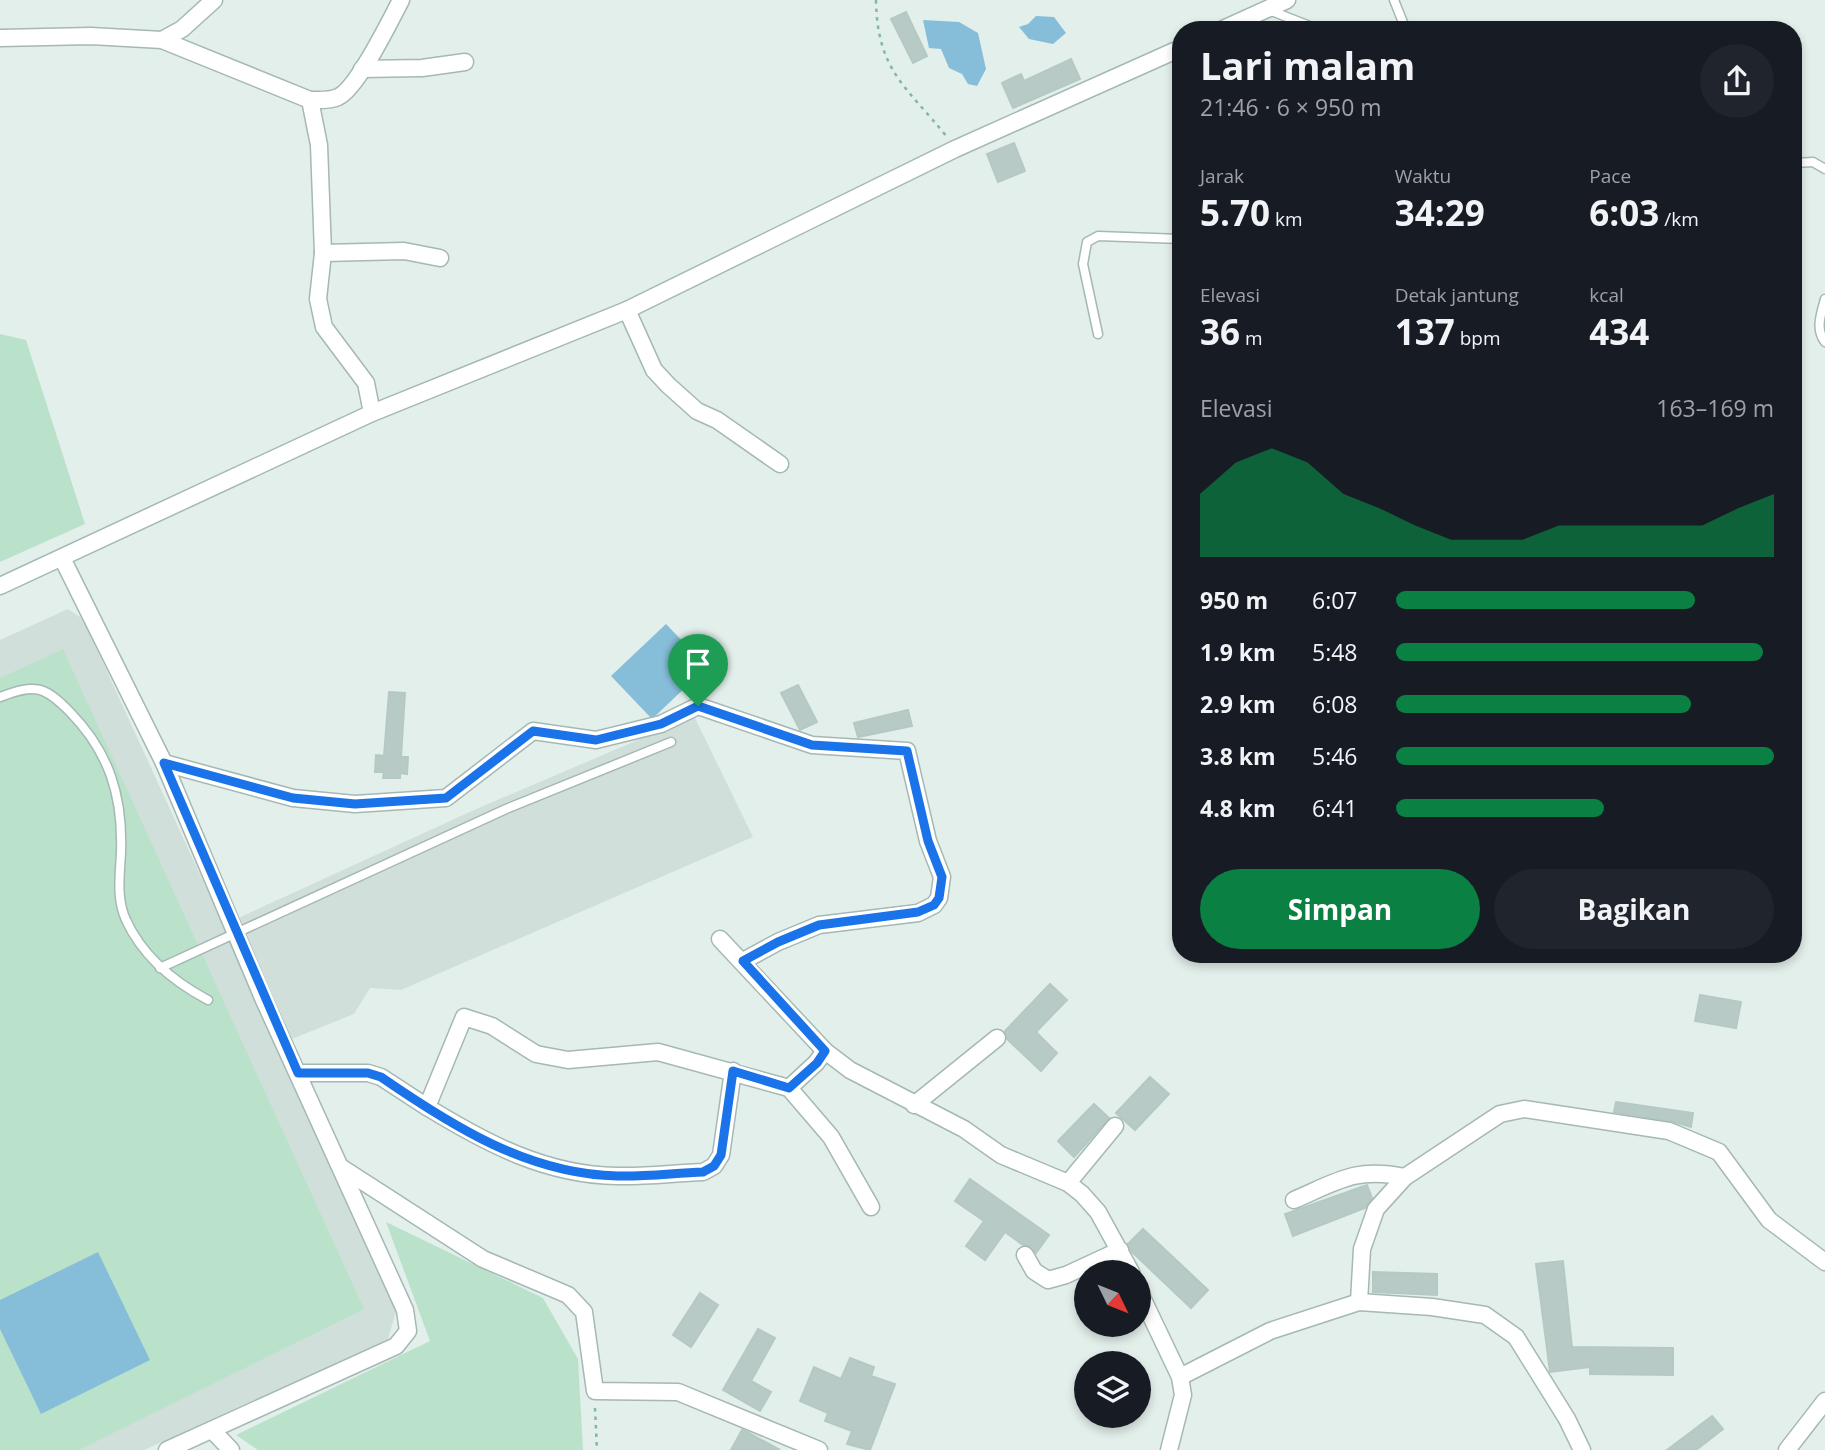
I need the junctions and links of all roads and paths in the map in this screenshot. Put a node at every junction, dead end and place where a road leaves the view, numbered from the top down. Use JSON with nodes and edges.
{"nodes":[{"id":1,"x":214,"y":0,"type":"edge"},
{"id":2,"x":401,"y":0,"type":"edge"},
{"id":3,"x":876,"y":0,"type":"edge"},
{"id":4,"x":1287,"y":0,"type":"edge"},
{"id":5,"x":1394,"y":0,"type":"edge"},
{"id":6,"x":1266,"y":9,"type":"junction"},
{"id":7,"x":1240,"y":21,"type":"edge"},
{"id":8,"x":1297,"y":21,"type":"edge"},
{"id":9,"x":1402,"y":21,"type":"edge"},
{"id":10,"x":0,"y":38,"type":"edge"},
{"id":11,"x":162,"y":40,"type":"junction"},
{"id":12,"x":1172,"y":52,"type":"edge"},
{"id":13,"x":465,"y":62,"type":"dead end"},
{"id":14,"x":362,"y":69,"type":"junction"},
{"id":15,"x":310,"y":100,"type":"junction"},
{"id":16,"x":955,"y":149,"type":"junction"},
{"id":17,"x":1802,"y":163,"type":"edge"},
{"id":18,"x":1825,"y":169,"type":"edge"},
{"id":19,"x":1172,"y":239,"type":"edge"},
{"id":20,"x":323,"y":253,"type":"junction"},
{"id":21,"x":440,"y":258,"type":"dead end"},
{"id":22,"x":1825,"y":299,"type":"edge"},
{"id":23,"x":627,"y":310,"type":"junction"},
{"id":24,"x":1098,"y":334,"type":"dead end"},
{"id":25,"x":1825,"y":342,"type":"edge"},
{"id":26,"x":372,"y":413,"type":"junction"},
{"id":27,"x":780,"y":464,"type":"dead end"},
{"id":28,"x":62,"y":558,"type":"junction"},
{"id":29,"x":0,"y":586,"type":"edge"},
{"id":30,"x":0,"y":697,"type":"edge"},
{"id":31,"x":671,"y":742,"type":"dead end"},
{"id":32,"x":164,"y":763,"type":"junction"},
{"id":33,"x":236,"y":933,"type":"junction"},
{"id":34,"x":720,"y":939,"type":"dead end"},
{"id":35,"x":743,"y":961,"type":"junction"},
{"id":36,"x":160,"y":968,"type":"junction"},
{"id":37,"x":208,"y":1000,"type":"dead end"},
{"id":38,"x":997,"y":1038,"type":"dead end"},
{"id":39,"x":825,"y":1051,"type":"junction"},
{"id":40,"x":733,"y":1071,"type":"junction"},
{"id":41,"x":298,"y":1073,"type":"junction"},
{"id":42,"x":789,"y":1088,"type":"junction"},
{"id":43,"x":914,"y":1105,"type":"junction"},
{"id":44,"x":427,"y":1107,"type":"junction"},
{"id":45,"x":1115,"y":1126,"type":"dead end"},
{"id":46,"x":342,"y":1168,"type":"junction"},
{"id":47,"x":1405,"y":1177,"type":"junction"},
{"id":48,"x":1068,"y":1184,"type":"junction"},
{"id":49,"x":1294,"y":1200,"type":"dead end"},
{"id":50,"x":871,"y":1207,"type":"dead end"},
{"id":51,"x":1120,"y":1250,"type":"junction"},
{"id":52,"x":1025,"y":1255,"type":"dead end"},
{"id":53,"x":1125,"y":1260,"type":"edge"},
{"id":54,"x":1825,"y":1262,"type":"edge"},
{"id":55,"x":1359,"y":1302,"type":"junction"},
{"id":56,"x":1152,"y":1318,"type":"edge"},
{"id":57,"x":1180,"y":1377,"type":"junction"},
{"id":58,"x":594,"y":1391,"type":"junction"},
{"id":59,"x":1825,"y":1401,"type":"edge"},
{"id":60,"x":212,"y":1430,"type":"junction"},
{"id":61,"x":167,"y":1450,"type":"edge"},
{"id":62,"x":231,"y":1450,"type":"edge"},
{"id":63,"x":597,"y":1450,"type":"edge"},
{"id":64,"x":820,"y":1450,"type":"edge"},
{"id":65,"x":1169,"y":1450,"type":"edge"},
{"id":66,"x":1582,"y":1450,"type":"edge"},
{"id":67,"x":1787,"y":1450,"type":"edge"}],
"edges":[{"from":1,"to":11,"type":"street"},
{"from":2,"to":14,"type":"street"},
{"from":3,"to":16,"type":"path"},
{"from":4,"to":6,"type":"street"},
{"from":5,"to":9,"type":"lane"},
{"from":6,"to":7,"type":"street"},
{"from":6,"to":8,"type":"lane"},
{"from":10,"to":11,"type":"street"},
{"from":11,"to":15,"type":"street"},
{"from":12,"to":16,"type":"street"},
{"from":13,"to":14,"type":"street"},
{"from":14,"to":15,"type":"street"},
{"from":15,"to":20,"type":"street"},
{"from":16,"to":23,"type":"street"},
{"from":17,"to":18,"type":"lane"},
{"from":19,"to":24,"type":"lane"},
{"from":20,"to":21,"type":"street"},
{"from":20,"to":26,"type":"street"},
{"from":22,"to":25,"type":"lane"},
{"from":23,"to":26,"type":"street"},
{"from":23,"to":27,"type":"street"},
{"from":26,"to":28,"type":"street"},
{"from":28,"to":29,"type":"street"},
{"from":28,"to":32,"type":"street"},
{"from":30,"to":36,"type":"lane"},
{"from":31,"to":33,"type":"lane"},
{"from":32,"to":33,"type":"street"},
{"from":32,"to":35,"type":"street"},
{"from":33,"to":36,"type":"lane"},
{"from":33,"to":41,"type":"street"},
{"from":34,"to":35,"type":"street"},
{"from":35,"to":39,"type":"street"},
{"from":36,"to":37,"type":"lane"},
{"from":38,"to":43,"type":"street"},
{"from":39,"to":42,"type":"street"},
{"from":39,"to":43,"type":"street"},
{"from":40,"to":42,"type":"street"},
{"from":40,"to":44,"type":"street"},
{"from":40,"to":44,"type":"street"},
{"from":41,"to":44,"type":"street"},
{"from":41,"to":46,"type":"street"},
{"from":42,"to":50,"type":"street"},
{"from":43,"to":48,"type":"street"},
{"from":45,"to":48,"type":"street"},
{"from":46,"to":58,"type":"street"},
{"from":46,"to":60,"type":"street"},
{"from":47,"to":49,"type":"street"},
{"from":47,"to":54,"type":"street"},
{"from":47,"to":55,"type":"street"},
{"from":48,"to":51,"type":"street"},
{"from":51,"to":52,"type":"street"},
{"from":51,"to":53,"type":"street"},
{"from":55,"to":57,"type":"street"},
{"from":55,"to":66,"type":"street"},
{"from":56,"to":57,"type":"street"},
{"from":57,"to":65,"type":"street"},
{"from":58,"to":63,"type":"path"},
{"from":58,"to":64,"type":"street"},
{"from":59,"to":67,"type":"street"},
{"from":60,"to":61,"type":"street"},
{"from":60,"to":62,"type":"street"}]}
